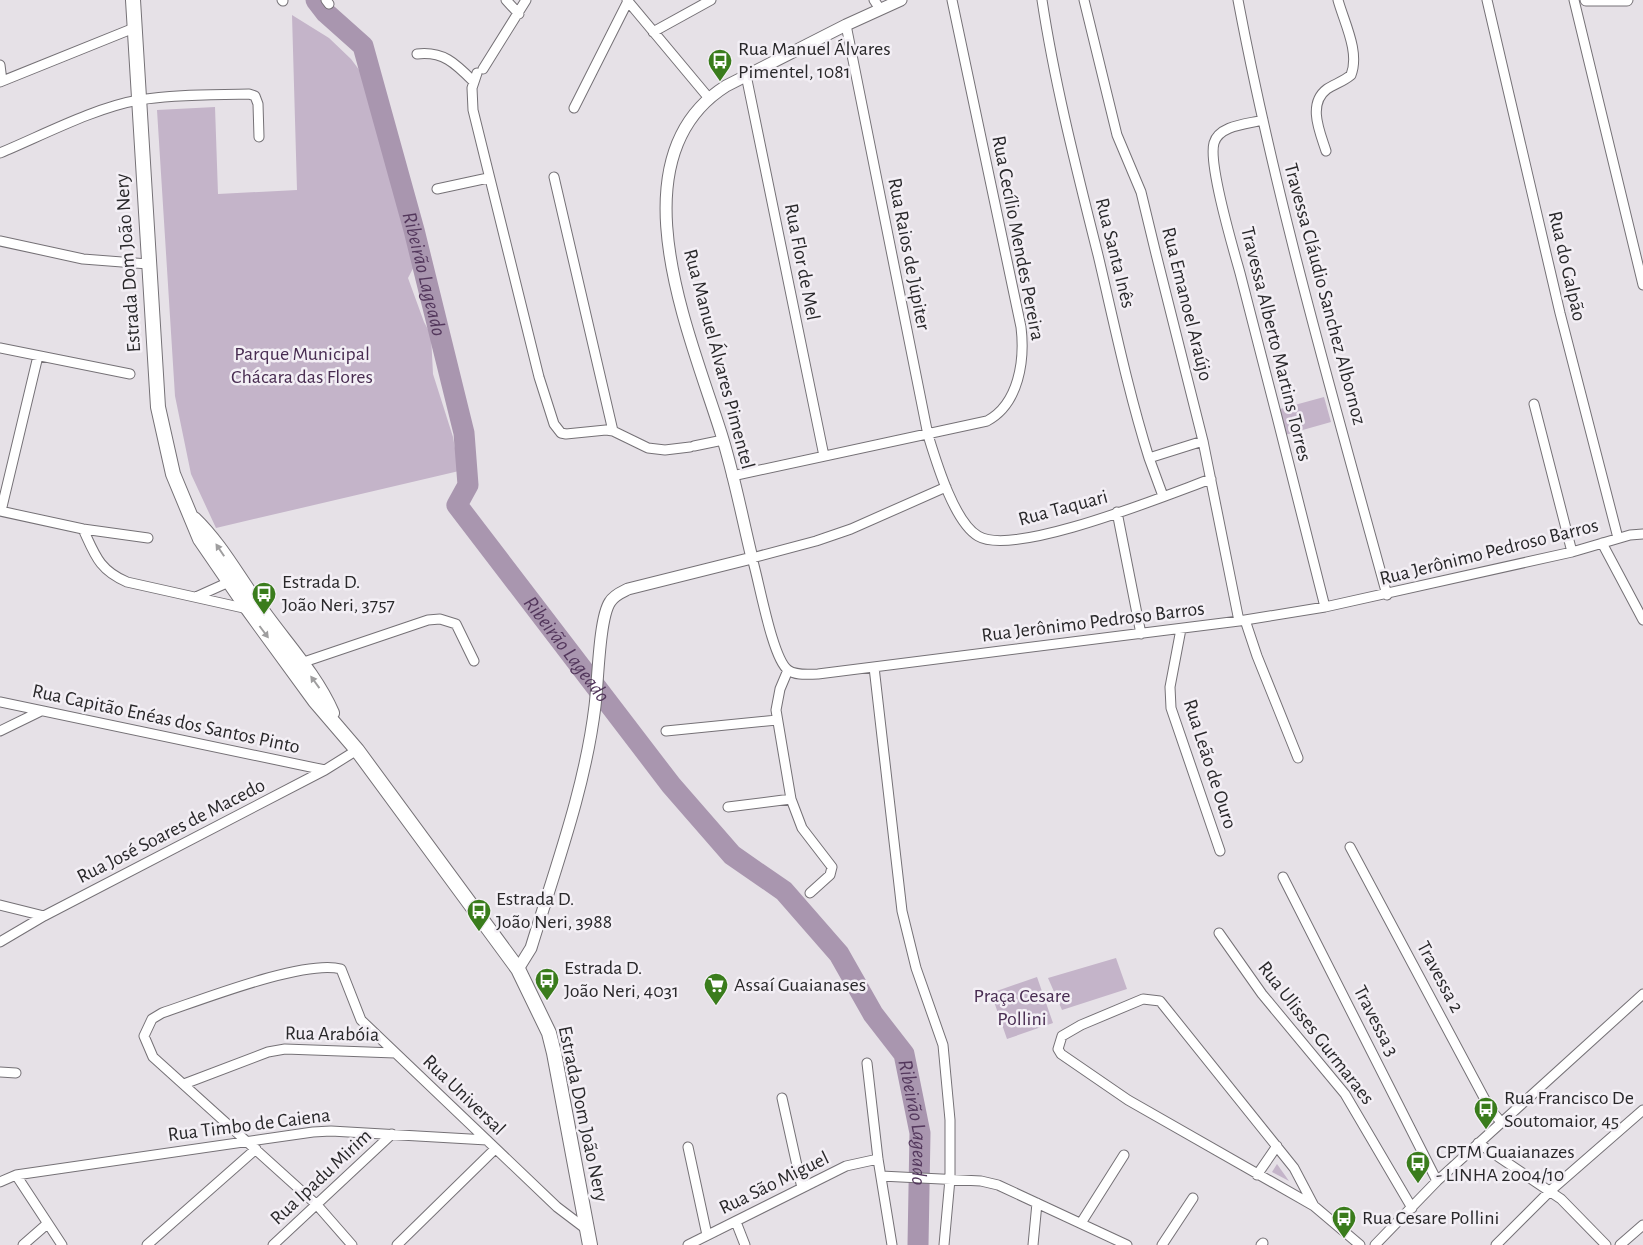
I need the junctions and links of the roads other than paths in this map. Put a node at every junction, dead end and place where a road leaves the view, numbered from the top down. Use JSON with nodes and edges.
{"nodes":[{"id":1,"x":133,"y":0,"type":"edge"},
{"id":2,"x":506,"y":0,"type":"edge"},
{"id":3,"x":526,"y":0,"type":"edge"},
{"id":4,"x":627,"y":0,"type":"edge"},
{"id":5,"x":711,"y":0,"type":"edge"},
{"id":6,"x":901,"y":0,"type":"edge"},
{"id":7,"x":952,"y":0,"type":"edge"},
{"id":8,"x":1042,"y":0,"type":"edge"},
{"id":9,"x":1084,"y":0,"type":"edge"},
{"id":10,"x":1238,"y":0,"type":"edge"},
{"id":11,"x":1338,"y":0,"type":"edge"},
{"id":12,"x":1487,"y":0,"type":"edge"},
{"id":13,"x":1574,"y":0,"type":"edge"},
{"id":14,"x":1586,"y":0,"type":"edge"},
{"id":15,"x":1627,"y":0,"type":"edge"},
{"id":16,"x":877,"y":4,"type":"edge"},
{"id":17,"x":519,"y":14,"type":"junction"},
{"id":18,"x":846,"y":25,"type":"junction"},
{"id":19,"x":134,"y":28,"type":"junction"},
{"id":20,"x":653,"y":32,"type":"junction"},
{"id":21,"x":417,"y":54,"type":"dead end"},
{"id":22,"x":0,"y":66,"type":"edge"},
{"id":23,"x":478,"y":74,"type":"junction"},
{"id":24,"x":746,"y":75,"type":"junction"},
{"id":25,"x":1,"y":81,"type":"edge"},
{"id":26,"x":708,"y":97,"type":"junction"},
{"id":27,"x":138,"y":100,"type":"junction"},
{"id":28,"x":574,"y":108,"type":"dead end"},
{"id":29,"x":1263,"y":120,"type":"junction"},
{"id":30,"x":260,"y":138,"type":"dead end"},
{"id":31,"x":1326,"y":151,"type":"dead end"},
{"id":32,"x":0,"y":153,"type":"edge"},
{"id":33,"x":554,"y":177,"type":"dead end"},
{"id":34,"x":488,"y":178,"type":"junction"},
{"id":35,"x":437,"y":189,"type":"dead end"},
{"id":36,"x":0,"y":241,"type":"edge"},
{"id":37,"x":148,"y":264,"type":"junction"},
{"id":38,"x":1643,"y":286,"type":"edge"},
{"id":39,"x":0,"y":348,"type":"edge"},
{"id":40,"x":38,"y":356,"type":"junction"},
{"id":41,"x":130,"y":374,"type":"dead end"},
{"id":42,"x":1534,"y":404,"type":"dead end"},
{"id":43,"x":613,"y":431,"type":"junction"},
{"id":44,"x":928,"y":435,"type":"junction"},
{"id":45,"x":723,"y":440,"type":"junction"},
{"id":46,"x":1203,"y":441,"type":"junction"},
{"id":47,"x":824,"y":456,"type":"junction"},
{"id":48,"x":1149,"y":458,"type":"junction"},
{"id":49,"x":732,"y":476,"type":"junction"},
{"id":50,"x":1211,"y":479,"type":"junction"},
{"id":51,"x":946,"y":487,"type":"junction"},
{"id":52,"x":1163,"y":496,"type":"junction"},
{"id":53,"x":0,"y":511,"type":"edge"},
{"id":54,"x":1117,"y":512,"type":"junction"},
{"id":55,"x":192,"y":517,"type":"junction"},
{"id":56,"x":83,"y":528,"type":"junction"},
{"id":57,"x":1643,"y":534,"type":"edge"},
{"id":58,"x":148,"y":538,"type":"dead end"},
{"id":59,"x":1618,"y":538,"type":"junction"},
{"id":60,"x":1602,"y":543,"type":"junction"},
{"id":61,"x":1572,"y":552,"type":"junction"},
{"id":62,"x":752,"y":558,"type":"junction"},
{"id":63,"x":229,"y":582,"type":"junction"},
{"id":64,"x":1387,"y":595,"type":"junction"},
{"id":65,"x":198,"y":596,"type":"junction"},
{"id":66,"x":1325,"y":608,"type":"junction"},
{"id":67,"x":248,"y":609,"type":"junction"},
{"id":68,"x":1643,"y":620,"type":"edge"},
{"id":69,"x":1242,"y":621,"type":"junction"},
{"id":70,"x":1181,"y":629,"type":"junction"},
{"id":71,"x":1141,"y":634,"type":"junction"},
{"id":72,"x":474,"y":661,"type":"dead end"},
{"id":73,"x":296,"y":665,"type":"junction"},
{"id":74,"x":874,"y":667,"type":"junction"},
{"id":75,"x":788,"y":670,"type":"junction"},
{"id":76,"x":0,"y":702,"type":"edge"},
{"id":77,"x":42,"y":711,"type":"junction"},
{"id":78,"x":777,"y":720,"type":"junction"},
{"id":79,"x":0,"y":731,"type":"edge"},
{"id":80,"x":666,"y":731,"type":"dead end"},
{"id":81,"x":357,"y":750,"type":"junction"},
{"id":82,"x":1298,"y":758,"type":"dead end"},
{"id":83,"x":325,"y":770,"type":"junction"},
{"id":84,"x":791,"y":799,"type":"junction"},
{"id":85,"x":728,"y":806,"type":"dead end"},
{"id":86,"x":1350,"y":847,"type":"dead end"},
{"id":87,"x":1220,"y":851,"type":"dead end"},
{"id":88,"x":1282,"y":877,"type":"dead end"},
{"id":89,"x":810,"y":893,"type":"dead end"},
{"id":90,"x":0,"y":905,"type":"edge"},
{"id":91,"x":44,"y":916,"type":"junction"},
{"id":92,"x":1219,"y":933,"type":"dead end"},
{"id":93,"x":0,"y":942,"type":"edge"},
{"id":94,"x":518,"y":969,"type":"junction"},
{"id":95,"x":1643,"y":994,"type":"edge"},
{"id":96,"x":395,"y":1053,"type":"junction"},
{"id":97,"x":867,"y":1063,"type":"dead end"},
{"id":98,"x":0,"y":1072,"type":"edge"},
{"id":99,"x":16,"y":1073,"type":"dead end"},
{"id":100,"x":184,"y":1084,"type":"junction"},
{"id":101,"x":782,"y":1098,"type":"dead end"},
{"id":102,"x":1643,"y":1110,"type":"edge"},
{"id":103,"x":1501,"y":1122,"type":"junction"},
{"id":104,"x":392,"y":1134,"type":"junction"},
{"id":105,"x":487,"y":1140,"type":"junction"},
{"id":106,"x":247,"y":1142,"type":"junction"},
{"id":107,"x":1478,"y":1143,"type":"junction"},
{"id":108,"x":1277,"y":1146,"type":"junction"},
{"id":109,"x":688,"y":1147,"type":"dead end"},
{"id":110,"x":495,"y":1148,"type":"junction"},
{"id":111,"x":256,"y":1149,"type":"junction"},
{"id":112,"x":1124,"y":1155,"type":"dead end"},
{"id":113,"x":878,"y":1159,"type":"junction"},
{"id":114,"x":16,"y":1175,"type":"junction"},
{"id":115,"x":1256,"y":1175,"type":"junction"},
{"id":116,"x":881,"y":1176,"type":"junction"},
{"id":117,"x":950,"y":1179,"type":"junction"},
{"id":118,"x":1437,"y":1181,"type":"junction"},
{"id":119,"x":0,"y":1182,"type":"edge"},
{"id":120,"x":802,"y":1188,"type":"junction"},
{"id":121,"x":1550,"y":1191,"type":"junction"},
{"id":122,"x":1193,"y":1198,"type":"dead end"},
{"id":123,"x":1037,"y":1203,"type":"junction"},
{"id":124,"x":317,"y":1206,"type":"junction"},
{"id":125,"x":1314,"y":1206,"type":"junction"},
{"id":126,"x":1412,"y":1208,"type":"junction"},
{"id":127,"x":736,"y":1222,"type":"junction"},
{"id":128,"x":1081,"y":1223,"type":"junction"},
{"id":129,"x":47,"y":1224,"type":"junction"},
{"id":130,"x":1643,"y":1225,"type":"edge"},
{"id":131,"x":586,"y":1229,"type":"junction"},
{"id":132,"x":708,"y":1235,"type":"junction"},
{"id":133,"x":1114,"y":1242,"type":"edge"},
{"id":134,"x":23,"y":1245,"type":"edge"},
{"id":135,"x":62,"y":1245,"type":"edge"},
{"id":136,"x":147,"y":1245,"type":"edge"},
{"id":137,"x":273,"y":1245,"type":"edge"},
{"id":138,"x":352,"y":1245,"type":"edge"},
{"id":139,"x":398,"y":1245,"type":"edge"},
{"id":140,"x":590,"y":1245,"type":"edge"},
{"id":141,"x":689,"y":1245,"type":"edge"},
{"id":142,"x":744,"y":1245,"type":"edge"},
{"id":143,"x":892,"y":1245,"type":"edge"},
{"id":144,"x":944,"y":1245,"type":"edge"},
{"id":145,"x":1033,"y":1245,"type":"edge"},
{"id":146,"x":1127,"y":1245,"type":"edge"},
{"id":147,"x":1162,"y":1245,"type":"edge"},
{"id":148,"x":1360,"y":1245,"type":"edge"},
{"id":149,"x":1375,"y":1245,"type":"edge"},
{"id":150,"x":1496,"y":1245,"type":"edge"},
{"id":151,"x":1606,"y":1245,"type":"edge"},
{"id":152,"x":1620,"y":1245,"type":"edge"}],
"edges":[{"from":1,"to":19,"type":"main road","name":"Estrada Dom João Nery"},
{"from":2,"to":17,"type":"street"},
{"from":3,"to":17,"type":"street"},
{"from":4,"to":20,"type":"street"},
{"from":4,"to":28,"type":"street"},
{"from":5,"to":20,"type":"street"},
{"from":6,"to":16,"type":"street","name":"Rua Manuel Álvares Pimentel"},
{"from":7,"to":44,"type":"street","name":"Rua Cecílio Mendes Pereira"},
{"from":8,"to":48,"type":"street","name":"Rua Santa Inês"},
{"from":9,"to":46,"type":"street","name":"Rua Emanoel Araújo"},
{"from":10,"to":29,"type":"street","name":"Travessa Cláudio Sanchez Albornoz"},
{"from":11,"to":31,"type":"street"},
{"from":12,"to":59,"type":"street","name":"Rua do Galpão"},
{"from":13,"to":38,"type":"street"},
{"from":14,"to":15,"type":"street"},
{"from":16,"to":18,"type":"street","name":"Rua Manuel Álvares Pimentel"},
{"from":17,"to":23,"type":"street"},
{"from":18,"to":24,"type":"street","name":"Rua Manuel Álvares Pimentel"},
{"from":18,"to":44,"type":"street","name":"Rua Raios de Júpiter"},
{"from":19,"to":25,"type":"street"},
{"from":19,"to":27,"type":"main road","name":"Estrada Dom João Nery"},
{"from":20,"to":26,"type":"street"},
{"from":21,"to":23,"type":"street"},
{"from":22,"to":25,"type":"street"},
{"from":23,"to":34,"type":"street"},
{"from":24,"to":26,"type":"street","name":"Rua Manuel Álvares Pimentel"},
{"from":24,"to":47,"type":"street","name":"Rua Flor de Mel"},
{"from":26,"to":45,"type":"street","name":"Rua Manuel Álvares Pimentel"},
{"from":27,"to":30,"type":"street"},
{"from":27,"to":32,"type":"street"},
{"from":27,"to":37,"type":"main road","name":"Estrada Dom João Nery"},
{"from":29,"to":64,"type":"street","name":"Travessa Cláudio Sanchez Albornoz"},
{"from":29,"to":66,"type":"street","name":"Travessa Alberto Martins Torres"},
{"from":33,"to":43,"type":"street"},
{"from":34,"to":35,"type":"street"},
{"from":34,"to":43,"type":"street"},
{"from":36,"to":37,"type":"street"},
{"from":37,"to":55,"type":"main road","name":"Estrada Dom João Nery"},
{"from":39,"to":40,"type":"street"},
{"from":40,"to":41,"type":"street"},
{"from":40,"to":53,"type":"street"},
{"from":42,"to":61,"type":"street"},
{"from":43,"to":45,"type":"street"},
{"from":44,"to":47,"type":"street","name":"Rua Cecílio Mendes Pereira"},
{"from":44,"to":51,"type":"street","name":"Rua Raios de Júpiter"},
{"from":45,"to":49,"type":"street","name":"Rua Manuel Álvares Pimentel"},
{"from":46,"to":48,"type":"street"},
{"from":46,"to":50,"type":"street","name":"Rua Emanoel Araújo"},
{"from":47,"to":49,"type":"street","name":"Rua Cecílio Mendes Pereira"},
{"from":48,"to":52,"type":"street","name":"Rua Santa Inês"},
{"from":49,"to":62,"type":"street","name":"Rua Manuel Álvares Pimentel"},
{"from":50,"to":52,"type":"street","name":"Rua Taquari"},
{"from":50,"to":69,"type":"street","name":"Rua Emanoel Araújo"},
{"from":51,"to":54,"type":"street","name":"Rua Taquari"},
{"from":51,"to":62,"type":"street"},
{"from":52,"to":54,"type":"street","name":"Rua Taquari"},
{"from":53,"to":56,"type":"street"},
{"from":54,"to":71,"type":"street"},
{"from":55,"to":63,"type":"main road","name":"Estrada Dom João Nery"},
{"from":73,"to":55,"type":"main road","name":"Estrada Dom João Nery","one_way":true},
{"from":56,"to":58,"type":"street"},
{"from":56,"to":65,"type":"street"},
{"from":57,"to":59,"type":"street","name":"Rua Jerônimo Pedroso Barros"},
{"from":59,"to":60,"type":"street","name":"Rua Jerônimo Pedroso Barros"},
{"from":60,"to":61,"type":"street","name":"Rua Jerônimo Pedroso Barros"},
{"from":60,"to":68,"type":"street"},
{"from":61,"to":64,"type":"street","name":"Rua Jerônimo Pedroso Barros"},
{"from":62,"to":75,"type":"street","name":"Rua Manuel Álvares Pimentel"},
{"from":62,"to":94,"type":"street"},
{"from":63,"to":65,"type":"street"},
{"from":63,"to":67,"type":"main road","name":"Estrada Dom João Nery"},
{"from":64,"to":66,"type":"street","name":"Rua Jerônimo Pedroso Barros"},
{"from":65,"to":67,"type":"street"},
{"from":66,"to":69,"type":"street","name":"Rua Jerônimo Pedroso Barros"},
{"from":67,"to":73,"type":"main road","name":"Estrada Dom João Nery","one_way":true},
{"from":69,"to":70,"type":"street","name":"Rua Jerônimo Pedroso Barros"},
{"from":69,"to":82,"type":"street","name":"Rua Emanoel Araújo"},
{"from":70,"to":71,"type":"street","name":"Rua Jerônimo Pedroso Barros"},
{"from":70,"to":87,"type":"street","name":"Rua Leão de Ouro"},
{"from":71,"to":74,"type":"street","name":"Rua Jerônimo Pedroso Barros"},
{"from":72,"to":73,"type":"street"},
{"from":73,"to":81,"type":"main road","name":"Estrada Dom João Nery"},
{"from":74,"to":75,"type":"street","name":"Rua Jerônimo Pedroso Barros"},
{"from":74,"to":117,"type":"street"},
{"from":75,"to":78,"type":"street"},
{"from":76,"to":77,"type":"street","name":"Rua Capitão Enéas dos Santos Pinto"},
{"from":77,"to":79,"type":"street"},
{"from":77,"to":83,"type":"street","name":"Rua Capitão Enéas dos Santos Pinto"},
{"from":78,"to":80,"type":"street"},
{"from":78,"to":84,"type":"street"},
{"from":81,"to":83,"type":"street","name":"Rua José Soares de Macedo"},
{"from":81,"to":94,"type":"main road","name":"Estrada Dom João Nery"},
{"from":83,"to":91,"type":"street","name":"Rua José Soares de Macedo"},
{"from":84,"to":85,"type":"street"},
{"from":84,"to":89,"type":"street"},
{"from":86,"to":103,"type":"street","name":"Travessa 2"},
{"from":88,"to":118,"type":"street","name":"Travessa 3"},
{"from":90,"to":91,"type":"street"},
{"from":91,"to":93,"type":"street","name":"Rua José Soares de Macedo"},
{"from":92,"to":126,"type":"street","name":"Rua Ulisses Gurmaraes"},
{"from":94,"to":131,"type":"main road","name":"Estrada Dom João Nery"},
{"from":95,"to":103,"type":"street"},
{"from":96,"to":100,"type":"street","name":"Rua Arabóia"},
{"from":96,"to":100,"type":"street","name":"Rua Universal"},
{"from":96,"to":105,"type":"street","name":"Rua Universal"},
{"from":97,"to":113,"type":"street"},
{"from":98,"to":99,"type":"street"},
{"from":100,"to":106,"type":"street"},
{"from":101,"to":120,"type":"street"},
{"from":102,"to":121,"type":"street"},
{"from":103,"to":107,"type":"street"},
{"from":104,"to":105,"type":"street","name":"Rua Timbo de Caiena"},
{"from":104,"to":106,"type":"street","name":"Rua Timbo de Caiena"},
{"from":104,"to":124,"type":"street","name":"Rua Ipadu Mirim"},
{"from":105,"to":110,"type":"street","name":"Rua Universal"},
{"from":106,"to":111,"type":"street"},
{"from":106,"to":114,"type":"street","name":"Rua Timbo de Caiena"},
{"from":107,"to":118,"type":"street"},
{"from":107,"to":121,"type":"street"},
{"from":108,"to":115,"type":"street"},
{"from":108,"to":115,"type":"street"},
{"from":108,"to":125,"type":"street"},
{"from":109,"to":132,"type":"street"},
{"from":110,"to":131,"type":"street","name":"Rua Universal"},
{"from":110,"to":139,"type":"street"},
{"from":111,"to":124,"type":"street"},
{"from":111,"to":136,"type":"street"},
{"from":112,"to":128,"type":"street"},
{"from":113,"to":116,"type":"street"},
{"from":113,"to":120,"type":"street","name":"Rua São Miguel"},
{"from":114,"to":119,"type":"street","name":"Rua Timbo de Caiena"},
{"from":114,"to":129,"type":"street"},
{"from":115,"to":125,"type":"street"},
{"from":116,"to":117,"type":"street"},
{"from":116,"to":143,"type":"street"},
{"from":117,"to":123,"type":"street"},
{"from":117,"to":144,"type":"street"},
{"from":118,"to":126,"type":"street"},
{"from":120,"to":127,"type":"street","name":"Rua São Miguel"},
{"from":121,"to":150,"type":"street"},
{"from":121,"to":151,"type":"street"},
{"from":122,"to":147,"type":"street"},
{"from":123,"to":128,"type":"street"},
{"from":123,"to":145,"type":"street"},
{"from":124,"to":137,"type":"street","name":"Rua Ipadu Mirim"},
{"from":124,"to":138,"type":"street"},
{"from":125,"to":148,"type":"street"},
{"from":126,"to":149,"type":"street"},
{"from":127,"to":132,"type":"street","name":"Rua São Miguel"},
{"from":127,"to":142,"type":"street"},
{"from":128,"to":133,"type":"street"},
{"from":129,"to":134,"type":"street"},
{"from":129,"to":135,"type":"street"},
{"from":130,"to":152,"type":"street"},
{"from":131,"to":140,"type":"main road","name":"Estrada Dom João Nery"},
{"from":132,"to":141,"type":"street","name":"Rua São Miguel"},
{"from":133,"to":146,"type":"street"}]}
